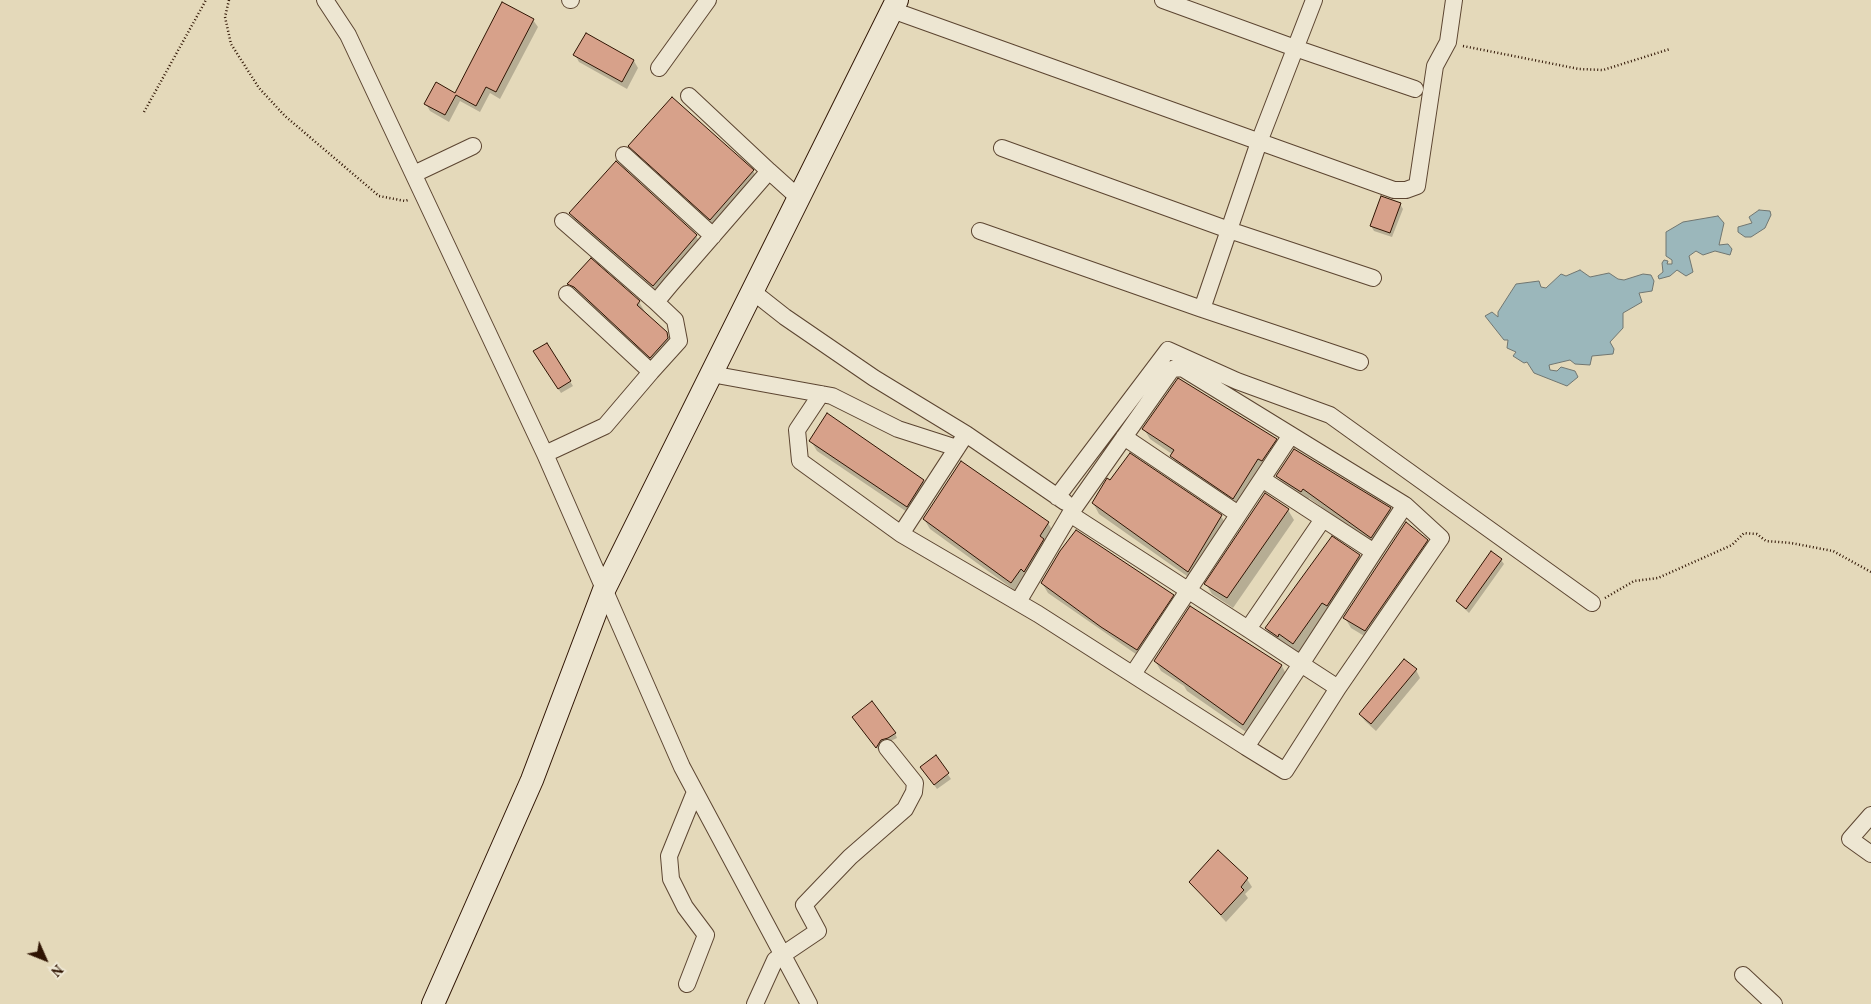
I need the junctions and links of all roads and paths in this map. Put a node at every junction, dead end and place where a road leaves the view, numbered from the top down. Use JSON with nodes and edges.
{"nodes":[{"id":1,"x":206,"y":0,"type":"edge"},
{"id":2,"x":229,"y":0,"type":"edge"},
{"id":3,"x":325,"y":0,"type":"edge"},
{"id":4,"x":708,"y":0,"type":"edge"},
{"id":5,"x":1163,"y":0,"type":"edge"},
{"id":6,"x":1314,"y":0,"type":"edge"},
{"id":7,"x":1454,"y":0,"type":"edge"},
{"id":8,"x":894,"y":5,"type":"edge"},
{"id":9,"x":1295,"y":48,"type":"junction"},
{"id":10,"x":1670,"y":49,"type":"dead end"},
{"id":11,"x":1441,"y":55,"type":"junction"},
{"id":12,"x":659,"y":68,"type":"dead end"},
{"id":13,"x":1415,"y":89,"type":"dead end"},
{"id":14,"x":689,"y":96,"type":"dead end"},
{"id":15,"x":144,"y":112,"type":"dead end"},
{"id":16,"x":1259,"y":142,"type":"junction"},
{"id":17,"x":473,"y":146,"type":"dead end"},
{"id":18,"x":1002,"y":148,"type":"dead end"},
{"id":19,"x":624,"y":155,"type":"dead end"},
{"id":20,"x":769,"y":171,"type":"junction"},
{"id":21,"x":414,"y":174,"type":"junction"},
{"id":22,"x":423,"y":193,"type":"junction"},
{"id":23,"x":799,"y":198,"type":"junction"},
{"id":24,"x":563,"y":222,"type":"dead end"},
{"id":25,"x":980,"y":230,"type":"dead end"},
{"id":26,"x":1229,"y":230,"type":"junction"},
{"id":27,"x":713,"y":236,"type":"junction"},
{"id":28,"x":1373,"y":278,"type":"dead end"},
{"id":29,"x":752,"y":291,"type":"junction"},
{"id":30,"x":567,"y":294,"type":"dead end"},
{"id":31,"x":656,"y":302,"type":"junction"},
{"id":32,"x":1202,"y":309,"type":"junction"},
{"id":33,"x":1360,"y":362,"type":"dead end"},
{"id":34,"x":651,"y":372,"type":"junction"},
{"id":35,"x":711,"y":374,"type":"junction"},
{"id":36,"x":821,"y":394,"type":"junction"},
{"id":37,"x":966,"y":434,"type":"junction"},
{"id":38,"x":1291,"y":435,"type":"junction"},
{"id":39,"x":1124,"y":437,"type":"junction"},
{"id":40,"x":957,"y":448,"type":"junction"},
{"id":41,"x":545,"y":454,"type":"junction"},
{"id":42,"x":1262,"y":479,"type":"junction"},
{"id":43,"x":1057,"y":497,"type":"junction"},
{"id":44,"x":1405,"y":505,"type":"junction"},
{"id":45,"x":1072,"y":511,"type":"junction"},
{"id":46,"x":1238,"y":514,"type":"junction"},
{"id":47,"x":1323,"y":519,"type":"junction"},
{"id":48,"x":901,"y":534,"type":"junction"},
{"id":49,"x":1374,"y":552,"type":"junction"},
{"id":50,"x":1871,"y":572,"type":"edge"},
{"id":51,"x":604,"y":590,"type":"junction"},
{"id":52,"x":1187,"y":590,"type":"junction"},
{"id":53,"x":1018,"y":602,"type":"junction"},
{"id":54,"x":1592,"y":604,"type":"joint"},
{"id":55,"x":1248,"y":629,"type":"junction"},
{"id":56,"x":1301,"y":664,"type":"junction"},
{"id":57,"x":1133,"y":674,"type":"junction"},
{"id":58,"x":1338,"y":688,"type":"junction"},
{"id":59,"x":1246,"y":747,"type":"junction"},
{"id":60,"x":887,"y":748,"type":"dead end"},
{"id":61,"x":695,"y":792,"type":"junction"},
{"id":62,"x":1871,"y":815,"type":"edge"},
{"id":63,"x":1871,"y":854,"type":"edge"},
{"id":64,"x":783,"y":955,"type":"junction"},
{"id":65,"x":1743,"y":975,"type":"dead end"},
{"id":66,"x":687,"y":984,"type":"dead end"},
{"id":67,"x":433,"y":1004,"type":"edge"},
{"id":68,"x":755,"y":1004,"type":"edge"},
{"id":69,"x":809,"y":1004,"type":"edge"},
{"id":70,"x":1774,"y":1004,"type":"edge"}],
"edges":[{"from":1,"to":15,"type":"path"},
{"from":2,"to":22,"type":"path"},
{"from":3,"to":21,"type":"street"},
{"from":4,"to":12,"type":"street"},
{"from":5,"to":9,"type":"street"},
{"from":6,"to":9,"type":"street"},
{"from":7,"to":11,"type":"street"},
{"from":8,"to":16,"type":"street"},
{"from":8,"to":23,"type":"main road"},
{"from":9,"to":13,"type":"street"},
{"from":9,"to":16,"type":"street"},
{"from":10,"to":11,"type":"path"},
{"from":11,"to":16,"type":"street"},
{"from":14,"to":20,"type":"street"},
{"from":16,"to":26,"type":"street"},
{"from":17,"to":21,"type":"street"},
{"from":18,"to":26,"type":"street"},
{"from":19,"to":27,"type":"street"},
{"from":20,"to":23,"type":"street"},
{"from":20,"to":27,"type":"street"},
{"from":21,"to":22,"type":"street"},
{"from":22,"to":41,"type":"street"},
{"from":23,"to":29,"type":"main road"},
{"from":24,"to":31,"type":"street"},
{"from":25,"to":32,"type":"street"},
{"from":26,"to":28,"type":"street"},
{"from":26,"to":32,"type":"street"},
{"from":27,"to":31,"type":"street"},
{"from":29,"to":35,"type":"main road"},
{"from":29,"to":37,"type":"street"},
{"from":30,"to":34,"type":"street"},
{"from":31,"to":34,"type":"street"},
{"from":32,"to":33,"type":"street"},
{"from":34,"to":41,"type":"street"},
{"from":35,"to":36,"type":"street"},
{"from":35,"to":51,"type":"main road"},
{"from":36,"to":40,"type":"street"},
{"from":36,"to":48,"type":"street"},
{"from":37,"to":40,"type":"street"},
{"from":37,"to":43,"type":"street"},
{"from":38,"to":39,"type":"street"},
{"from":38,"to":42,"type":"street"},
{"from":38,"to":44,"type":"street"},
{"from":39,"to":45,"type":"street"},
{"from":39,"to":46,"type":"street"},
{"from":40,"to":48,"type":"street"},
{"from":41,"to":51,"type":"street"},
{"from":42,"to":46,"type":"street"},
{"from":42,"to":47,"type":"street"},
{"from":43,"to":45,"type":"street"},
{"from":43,"to":54,"type":"street"},
{"from":44,"to":49,"type":"street"},
{"from":44,"to":58,"type":"street"},
{"from":45,"to":52,"type":"street"},
{"from":45,"to":53,"type":"street"},
{"from":46,"to":52,"type":"street"},
{"from":47,"to":49,"type":"street"},
{"from":47,"to":55,"type":"street"},
{"from":48,"to":53,"type":"street"},
{"from":49,"to":56,"type":"street"},
{"from":50,"to":54,"type":"path"},
{"from":51,"to":61,"type":"street"},
{"from":51,"to":67,"type":"main road"},
{"from":52,"to":55,"type":"street"},
{"from":52,"to":57,"type":"street"},
{"from":53,"to":57,"type":"street"},
{"from":55,"to":56,"type":"street"},
{"from":56,"to":58,"type":"street"},
{"from":56,"to":59,"type":"street"},
{"from":57,"to":59,"type":"street"},
{"from":58,"to":59,"type":"street"},
{"from":60,"to":64,"type":"street"},
{"from":61,"to":64,"type":"street"},
{"from":61,"to":66,"type":"street"},
{"from":62,"to":63,"type":"street"},
{"from":64,"to":68,"type":"street"},
{"from":64,"to":69,"type":"street"},
{"from":65,"to":70,"type":"street"}]}
